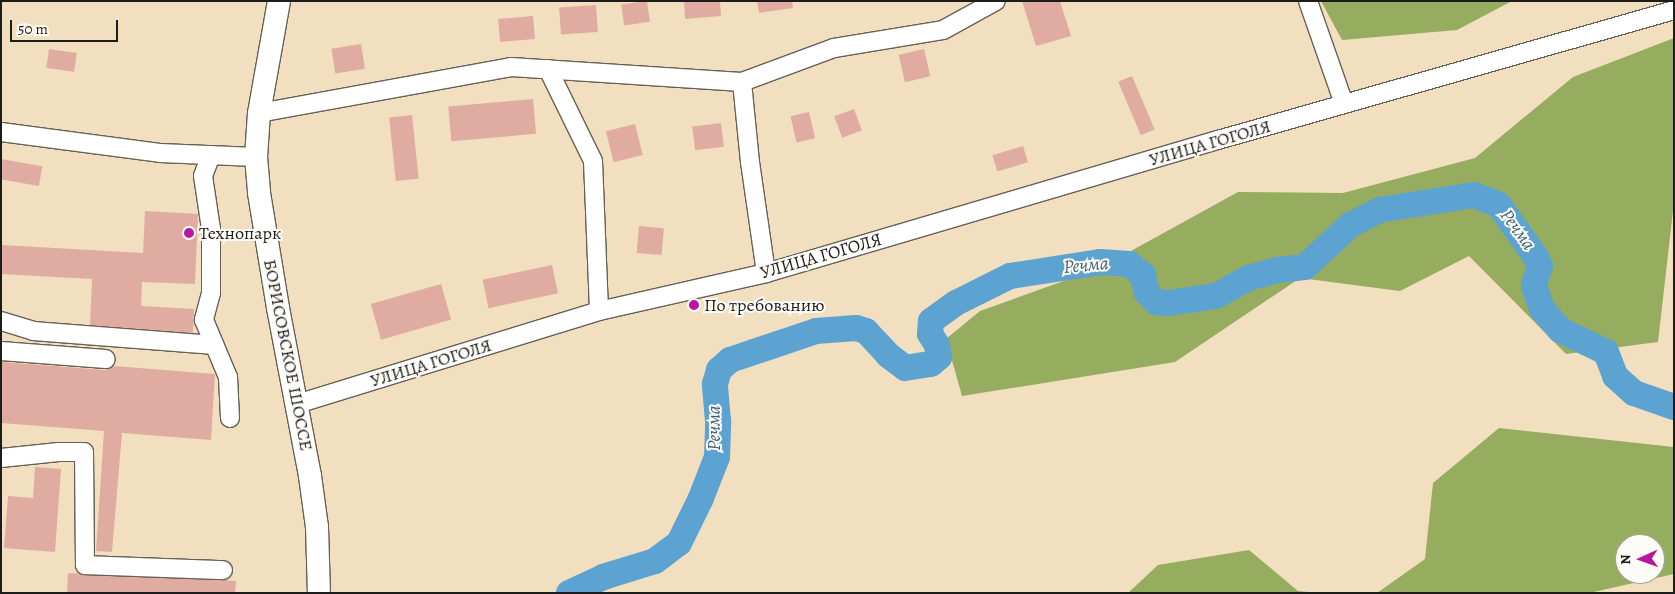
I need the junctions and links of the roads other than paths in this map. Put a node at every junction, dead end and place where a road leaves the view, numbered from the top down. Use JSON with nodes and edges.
{"nodes":[{"id":1,"x":279,"y":1,"type":"edge"},
{"id":2,"x":996,"y":1,"type":"edge"},
{"id":3,"x":1308,"y":1,"type":"edge"},
{"id":4,"x":1674,"y":10,"type":"edge"},
{"id":5,"x":548,"y":69,"type":"junction"},
{"id":6,"x":742,"y":82,"type":"junction"},
{"id":7,"x":1344,"y":104,"type":"junction"},
{"id":8,"x":258,"y":113,"type":"junction"},
{"id":9,"x":1,"y":132,"type":"edge"},
{"id":10,"x":211,"y":155,"type":"junction"},
{"id":11,"x":256,"y":157,"type":"junction"},
{"id":12,"x":766,"y":273,"type":"junction"},
{"id":13,"x":599,"y":311,"type":"junction"},
{"id":14,"x":1,"y":321,"type":"edge"},
{"id":15,"x":214,"y":345,"type":"junction"},
{"id":16,"x":1,"y":351,"type":"edge"},
{"id":17,"x":106,"y":359,"type":"dead end"},
{"id":18,"x":297,"y":404,"type":"junction"},
{"id":19,"x":230,"y":418,"type":"dead end"},
{"id":20,"x":1,"y":458,"type":"edge"},
{"id":21,"x":223,"y":570,"type":"dead end"},
{"id":22,"x":319,"y":593,"type":"edge"}],
"edges":[{"from":1,"to":8,"type":"main road","name":"БОРИСОВСКОЕ ШОССЕ"},
{"from":2,"to":6,"type":"street"},
{"from":3,"to":7,"type":"street"},
{"from":4,"to":7,"type":"street","name":"УЛИЦА ГОГОЛЯ"},
{"from":5,"to":6,"type":"street"},
{"from":5,"to":8,"type":"street"},
{"from":5,"to":13,"type":"street"},
{"from":6,"to":12,"type":"street"},
{"from":7,"to":12,"type":"street","name":"УЛИЦА ГОГОЛЯ"},
{"from":8,"to":11,"type":"main road","name":"БОРИСОВСКОЕ ШОССЕ"},
{"from":9,"to":10,"type":"street"},
{"from":10,"to":11,"type":"street"},
{"from":10,"to":15,"type":"street"},
{"from":11,"to":18,"type":"main road","name":"БОРИСОВСКОЕ ШОССЕ"},
{"from":12,"to":13,"type":"street","name":"УЛИЦА ГОГОЛЯ"},
{"from":13,"to":18,"type":"street","name":"УЛИЦА ГОГОЛЯ"},
{"from":14,"to":15,"type":"street"},
{"from":15,"to":19,"type":"street"},
{"from":16,"to":17,"type":"street"},
{"from":18,"to":22,"type":"main road","name":"БОРИСОВСКОЕ ШОССЕ"},
{"from":20,"to":21,"type":"street"}]}
